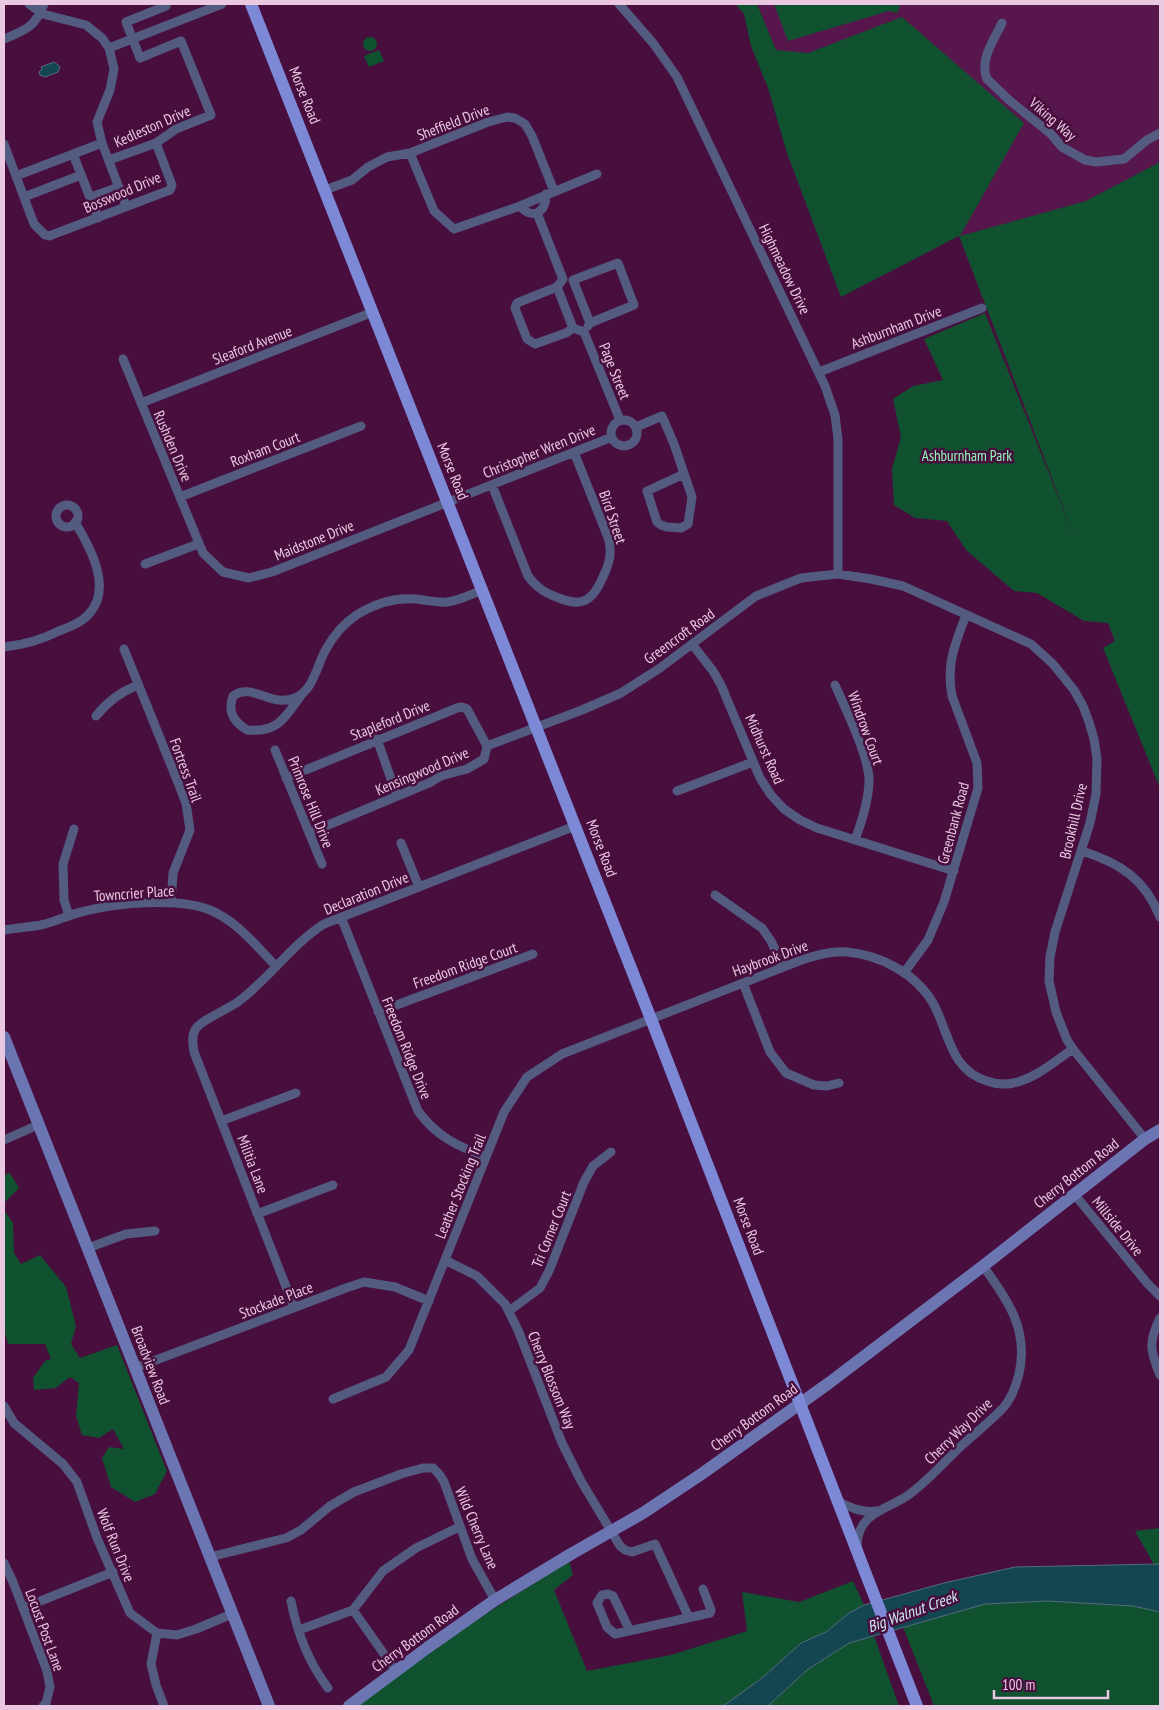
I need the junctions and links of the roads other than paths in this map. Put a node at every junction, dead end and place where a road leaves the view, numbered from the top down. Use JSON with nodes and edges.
{"nodes":[{"id":1,"x":29,"y":4,"type":"edge"},
{"id":2,"x":165,"y":4,"type":"edge"},
{"id":3,"x":222,"y":4,"type":"edge"},
{"id":4,"x":251,"y":4,"type":"edge"},
{"id":5,"x":619,"y":4,"type":"edge"},
{"id":6,"x":42,"y":8,"type":"edge"},
{"id":7,"x":1002,"y":23,"type":"dead end"},
{"id":8,"x":4,"y":39,"type":"edge"},
{"id":9,"x":133,"y":39,"type":"junction"},
{"id":10,"x":110,"y":48,"type":"junction"},
{"id":11,"x":1160,"y":133,"type":"edge"},
{"id":12,"x":102,"y":143,"type":"junction"},
{"id":13,"x":156,"y":143,"type":"junction"},
{"id":14,"x":4,"y":144,"type":"edge"},
{"id":15,"x":410,"y":153,"type":"junction"},
{"id":16,"x":73,"y":154,"type":"junction"},
{"id":17,"x":109,"y":160,"type":"junction"},
{"id":18,"x":597,"y":174,"type":"dead end"},
{"id":19,"x":81,"y":175,"type":"junction"},
{"id":20,"x":16,"y":176,"type":"junction"},
{"id":21,"x":119,"y":187,"type":"junction"},
{"id":22,"x":325,"y":190,"type":"junction"},
{"id":23,"x":550,"y":192,"type":"junction"},
{"id":24,"x":24,"y":197,"type":"junction"},
{"id":25,"x":91,"y":197,"type":"junction"},
{"id":26,"x":126,"y":206,"type":"junction"},
{"id":27,"x":520,"y":206,"type":"junction"},
{"id":28,"x":537,"y":213,"type":"junction"},
{"id":29,"x":98,"y":218,"type":"junction"},
{"id":30,"x":563,"y":279,"type":"junction"},
{"id":31,"x":573,"y":280,"type":"junction"},
{"id":32,"x":557,"y":287,"type":"junction"},
{"id":33,"x":982,"y":308,"type":"dead end"},
{"id":34,"x":373,"y":312,"type":"junction"},
{"id":35,"x":590,"y":323,"type":"junction"},
{"id":36,"x":573,"y":328,"type":"junction"},
{"id":37,"x":584,"y":332,"type":"junction"},
{"id":38,"x":123,"y":359,"type":"dead end"},
{"id":39,"x":819,"y":372,"type":"junction"},
{"id":40,"x":141,"y":403,"type":"junction"},
{"id":41,"x":620,"y":420,"type":"junction"},
{"id":42,"x":361,"y":426,"type":"dead end"},
{"id":43,"x":636,"y":427,"type":"junction"},
{"id":44,"x":612,"y":437,"type":"junction"},
{"id":45,"x":574,"y":452,"type":"junction"},
{"id":46,"x":684,"y":474,"type":"junction"},
{"id":47,"x":492,"y":485,"type":"junction"},
{"id":48,"x":180,"y":497,"type":"junction"},
{"id":49,"x":448,"y":501,"type":"junction"},
{"id":50,"x":75,"y":522,"type":"dead end"},
{"id":51,"x":198,"y":544,"type":"junction"},
{"id":52,"x":145,"y":564,"type":"dead end"},
{"id":53,"x":838,"y":574,"type":"junction"},
{"id":54,"x":483,"y":590,"type":"junction"},
{"id":55,"x":966,"y":615,"type":"junction"},
{"id":56,"x":692,"y":644,"type":"junction"},
{"id":57,"x":4,"y":647,"type":"edge"},
{"id":58,"x":124,"y":649,"type":"dead end"},
{"id":59,"x":138,"y":685,"type":"junction"},
{"id":60,"x":835,"y":685,"type":"dead end"},
{"id":61,"x":302,"y":694,"type":"junction"},
{"id":62,"x":96,"y":716,"type":"dead end"},
{"id":63,"x":537,"y":726,"type":"junction"},
{"id":64,"x":377,"y":740,"type":"junction"},
{"id":65,"x":487,"y":746,"type":"junction"},
{"id":66,"x":275,"y":750,"type":"dead end"},
{"id":67,"x":753,"y":762,"type":"junction"},
{"id":68,"x":286,"y":778,"type":"junction"},
{"id":69,"x":677,"y":792,"type":"dead end"},
{"id":70,"x":397,"y":796,"type":"junction"},
{"id":71,"x":576,"y":826,"type":"junction"},
{"id":72,"x":74,"y":829,"type":"dead end"},
{"id":73,"x":309,"y":833,"type":"junction"},
{"id":74,"x":856,"y":840,"type":"junction"},
{"id":75,"x":401,"y":843,"type":"dead end"},
{"id":76,"x":1082,"y":851,"type":"junction"},
{"id":77,"x":322,"y":864,"type":"dead end"},
{"id":78,"x":954,"y":871,"type":"junction"},
{"id":79,"x":418,"y":887,"type":"junction"},
{"id":80,"x":715,"y":895,"type":"dead end"},
{"id":81,"x":171,"y":903,"type":"junction"},
{"id":82,"x":69,"y":916,"type":"junction"},
{"id":83,"x":341,"y":917,"type":"junction"},
{"id":84,"x":1160,"y":917,"type":"edge"},
{"id":85,"x":4,"y":930,"type":"edge"},
{"id":86,"x":534,"y":954,"type":"dead end"},
{"id":87,"x":276,"y":966,"type":"junction"},
{"id":88,"x":782,"y":967,"type":"junction"},
{"id":89,"x":904,"y":973,"type":"junction"},
{"id":90,"x":742,"y":983,"type":"junction"},
{"id":91,"x":378,"y":1012,"type":"junction"},
{"id":92,"x":651,"y":1019,"type":"junction"},
{"id":93,"x":195,"y":1029,"type":"joint"},
{"id":94,"x":4,"y":1036,"type":"edge"},
{"id":95,"x":1073,"y":1050,"type":"junction"},
{"id":96,"x":839,"y":1083,"type":"dead end"},
{"id":97,"x":296,"y":1093,"type":"dead end"},
{"id":98,"x":221,"y":1121,"type":"junction"},
{"id":99,"x":38,"y":1125,"type":"junction"},
{"id":100,"x":1160,"y":1130,"type":"edge"},
{"id":101,"x":1145,"y":1139,"type":"junction"},
{"id":102,"x":4,"y":1140,"type":"edge"},
{"id":103,"x":611,"y":1152,"type":"dead end"},
{"id":104,"x":486,"y":1157,"type":"junction"},
{"id":105,"x":333,"y":1185,"type":"dead end"},
{"id":106,"x":1075,"y":1195,"type":"junction"},
{"id":107,"x":257,"y":1214,"type":"junction"},
{"id":108,"x":155,"y":1231,"type":"dead end"},
{"id":109,"x":88,"y":1248,"type":"junction"},
{"id":110,"x":445,"y":1260,"type":"junction"},
{"id":111,"x":983,"y":1266,"type":"junction"},
{"id":112,"x":1160,"y":1296,"type":"edge"},
{"id":113,"x":429,"y":1301,"type":"junction"},
{"id":114,"x":294,"y":1307,"type":"junction"},
{"id":115,"x":510,"y":1311,"type":"junction"},
{"id":116,"x":1160,"y":1318,"type":"edge"},
{"id":117,"x":135,"y":1368,"type":"junction"},
{"id":118,"x":1160,"y":1375,"type":"edge"},
{"id":119,"x":333,"y":1399,"type":"dead end"},
{"id":120,"x":800,"y":1404,"type":"junction"},
{"id":121,"x":4,"y":1406,"type":"edge"},
{"id":122,"x":839,"y":1502,"type":"junction"},
{"id":123,"x":877,"y":1511,"type":"junction"},
{"id":124,"x":459,"y":1526,"type":"junction"},
{"id":125,"x":611,"y":1531,"type":"junction"},
{"id":126,"x":857,"y":1549,"type":"junction"},
{"id":127,"x":210,"y":1557,"type":"junction"},
{"id":128,"x":4,"y":1563,"type":"edge"},
{"id":129,"x":113,"y":1572,"type":"junction"},
{"id":130,"x":703,"y":1589,"type":"dead end"},
{"id":131,"x":495,"y":1600,"type":"junction"},
{"id":132,"x":291,"y":1601,"type":"dead end"},
{"id":133,"x":23,"y":1608,"type":"junction"},
{"id":134,"x":353,"y":1610,"type":"junction"},
{"id":135,"x":232,"y":1614,"type":"junction"},
{"id":136,"x":689,"y":1618,"type":"junction"},
{"id":137,"x":299,"y":1630,"type":"junction"},
{"id":138,"x":630,"y":1631,"type":"junction"},
{"id":139,"x":157,"y":1632,"type":"junction"},
{"id":140,"x":396,"y":1671,"type":"junction"},
{"id":141,"x":328,"y":1688,"type":"dead end"},
{"id":142,"x":44,"y":1706,"type":"edge"},
{"id":143,"x":164,"y":1706,"type":"edge"},
{"id":144,"x":269,"y":1706,"type":"edge"},
{"id":145,"x":349,"y":1706,"type":"edge"},
{"id":146,"x":917,"y":1706,"type":"edge"}],
"edges":[{"from":1,"to":6,"type":"street"},
{"from":2,"to":9,"type":"street"},
{"from":3,"to":9,"type":"street"},
{"from":4,"to":22,"type":"main road","name":"Morse Road"},
{"from":5,"to":39,"type":"street","name":"Highmeadow Drive"},
{"from":6,"to":8,"type":"street"},
{"from":6,"to":10,"type":"street"},
{"from":7,"to":11,"type":"street","name":"Viking Way"},
{"from":9,"to":10,"type":"street"},
{"from":9,"to":13,"type":"street","name":"Kedleston Drive"},
{"from":10,"to":12,"type":"street"},
{"from":12,"to":16,"type":"street","name":"Kedleston Drive"},
{"from":12,"to":17,"type":"street"},
{"from":13,"to":17,"type":"street","name":"Kedleston Drive"},
{"from":13,"to":26,"type":"street","name":"Bosswood Drive"},
{"from":14,"to":20,"type":"street"},
{"from":15,"to":22,"type":"street","name":"Sheffield Drive"},
{"from":15,"to":23,"type":"street","name":"Sheffield Drive"},
{"from":15,"to":27,"type":"street"},
{"from":16,"to":19,"type":"street"},
{"from":16,"to":20,"type":"street","name":"Kedleston Drive"},
{"from":17,"to":21,"type":"street"},
{"from":18,"to":23,"type":"street"},
{"from":19,"to":24,"type":"street"},
{"from":19,"to":25,"type":"street"},
{"from":20,"to":24,"type":"street"},
{"from":21,"to":25,"type":"street"},
{"from":21,"to":26,"type":"street"},
{"from":22,"to":34,"type":"main road","name":"Morse Road"},
{"from":23,"to":27,"type":"street"},
{"from":23,"to":28,"type":"street"},
{"from":24,"to":29,"type":"street","name":"Bosswood Drive"},
{"from":25,"to":29,"type":"street"},
{"from":26,"to":29,"type":"street","name":"Bosswood Drive"},
{"from":27,"to":28,"type":"street"},
{"from":28,"to":30,"type":"street"},
{"from":30,"to":31,"type":"street"},
{"from":30,"to":32,"type":"street"},
{"from":31,"to":35,"type":"street"},
{"from":31,"to":35,"type":"street"},
{"from":32,"to":36,"type":"street"},
{"from":32,"to":36,"type":"street"},
{"from":33,"to":39,"type":"street","name":"Ashburnham Drive"},
{"from":34,"to":40,"type":"street","name":"Sleaford Avenue"},
{"from":34,"to":49,"type":"main road","name":"Morse Road"},
{"from":35,"to":37,"type":"street","name":"Page Street"},
{"from":36,"to":37,"type":"street","name":"Page Street"},
{"from":37,"to":41,"type":"street","name":"Page Street"},
{"from":38,"to":40,"type":"street","name":"Rushden Drive"},
{"from":39,"to":53,"type":"street","name":"Highmeadow Drive"},
{"from":40,"to":48,"type":"street","name":"Rushden Drive"},
{"from":41,"to":43,"type":"street"},
{"from":41,"to":44,"type":"street","name":"Christopher Wren Drive"},
{"from":42,"to":48,"type":"street","name":"Roxham Court"},
{"from":43,"to":44,"type":"street","name":"Christopher Wren Drive"},
{"from":43,"to":46,"type":"street"},
{"from":44,"to":45,"type":"street","name":"Christopher Wren Drive"},
{"from":45,"to":47,"type":"street","name":"Christopher Wren Drive"},
{"from":45,"to":47,"type":"street","name":"Bird Street"},
{"from":46,"to":46,"type":"street"},
{"from":47,"to":49,"type":"street","name":"Christopher Wren Drive"},
{"from":48,"to":51,"type":"street","name":"Rushden Drive"},
{"from":49,"to":51,"type":"street","name":"Maidstone Drive"},
{"from":49,"to":54,"type":"main road","name":"Morse Road"},
{"from":50,"to":57,"type":"street"},
{"from":51,"to":52,"type":"street"},
{"from":53,"to":55,"type":"street","name":"Brookhill Drive"},
{"from":53,"to":56,"type":"street","name":"Greencroft Road"},
{"from":54,"to":61,"type":"street"},
{"from":54,"to":63,"type":"main road","name":"Morse Road"},
{"from":55,"to":76,"type":"street","name":"Brookhill Drive"},
{"from":55,"to":78,"type":"street","name":"Greenbank Road"},
{"from":56,"to":63,"type":"street","name":"Greencroft Road"},
{"from":56,"to":67,"type":"street","name":"Midhurst Road"},
{"from":58,"to":59,"type":"street","name":"Fortress Trail"},
{"from":59,"to":62,"type":"street"},
{"from":59,"to":81,"type":"street","name":"Fortress Trail"},
{"from":60,"to":74,"type":"street","name":"Windrow Court"},
{"from":61,"to":61,"type":"street"},
{"from":63,"to":65,"type":"street","name":"Kensingwood Drive"},
{"from":63,"to":71,"type":"main road","name":"Morse Road"},
{"from":64,"to":65,"type":"street","name":"Stapleford Drive"},
{"from":64,"to":68,"type":"street","name":"Stapleford Drive"},
{"from":64,"to":70,"type":"street"},
{"from":65,"to":70,"type":"street","name":"Kensingwood Drive"},
{"from":66,"to":68,"type":"street","name":"Primrose Hill Drive"},
{"from":67,"to":69,"type":"street"},
{"from":67,"to":74,"type":"street","name":"Midhurst Road"},
{"from":68,"to":73,"type":"street","name":"Primrose Hill Drive"},
{"from":70,"to":73,"type":"street","name":"Kensingwood Drive"},
{"from":71,"to":79,"type":"street","name":"Declaration Drive"},
{"from":71,"to":92,"type":"main road","name":"Morse Road"},
{"from":72,"to":82,"type":"street"},
{"from":73,"to":77,"type":"street","name":"Primrose Hill Drive"},
{"from":74,"to":78,"type":"street","name":"Midhurst Road"},
{"from":75,"to":79,"type":"street"},
{"from":76,"to":84,"type":"street"},
{"from":76,"to":95,"type":"street","name":"Brookhill Drive"},
{"from":78,"to":89,"type":"street","name":"Greenbank Road"},
{"from":79,"to":83,"type":"street","name":"Declaration Drive"},
{"from":80,"to":88,"type":"street"},
{"from":81,"to":82,"type":"street","name":"Towncrier Place"},
{"from":81,"to":87,"type":"street","name":"Towncrier Place"},
{"from":82,"to":85,"type":"street","name":"Towncrier Place"},
{"from":83,"to":87,"type":"street","name":"Declaration Drive"},
{"from":83,"to":91,"type":"street","name":"Freedom Ridge Drive"},
{"from":86,"to":91,"type":"street","name":"Freedom Ridge Court"},
{"from":87,"to":93,"type":"street","name":"Declaration Drive"},
{"from":88,"to":89,"type":"street","name":"Haybrook Drive"},
{"from":88,"to":90,"type":"street","name":"Haybrook Drive"},
{"from":89,"to":95,"type":"street","name":"Haybrook Drive"},
{"from":90,"to":92,"type":"street","name":"Haybrook Drive"},
{"from":90,"to":96,"type":"street"},
{"from":91,"to":104,"type":"street","name":"Freedom Ridge Drive"},
{"from":92,"to":104,"type":"street","name":"Leather Stocking Trail"},
{"from":92,"to":120,"type":"main road","name":"Morse Road"},
{"from":93,"to":98,"type":"street","name":"Militia Lane"},
{"from":94,"to":99,"type":"main road","name":"Broadview Road"},
{"from":95,"to":101,"type":"street","name":"Brookhill Drive"},
{"from":97,"to":98,"type":"street"},
{"from":98,"to":107,"type":"street","name":"Militia Lane"},
{"from":99,"to":102,"type":"street"},
{"from":99,"to":109,"type":"main road","name":"Broadview Road"},
{"from":100,"to":101,"type":"main road","name":"Cherry Bottom Road"},
{"from":101,"to":106,"type":"main road","name":"Cherry Bottom Road"},
{"from":103,"to":115,"type":"street","name":"Tri Corner Court"},
{"from":104,"to":110,"type":"street","name":"Leather Stocking Trail"},
{"from":105,"to":107,"type":"street"},
{"from":106,"to":111,"type":"main road","name":"Cherry Bottom Road"},
{"from":106,"to":112,"type":"street","name":"Millside Drive"},
{"from":107,"to":114,"type":"street","name":"Militia Lane"},
{"from":108,"to":109,"type":"street"},
{"from":109,"to":117,"type":"main road","name":"Broadview Road"},
{"from":110,"to":113,"type":"street","name":"Leather Stocking Trail"},
{"from":110,"to":115,"type":"street","name":"Cherry Blossom Way"},
{"from":111,"to":120,"type":"main road","name":"Cherry Bottom Road"},
{"from":111,"to":123,"type":"street","name":"Cherry Way Drive"},
{"from":113,"to":114,"type":"street","name":"Stockade Place"},
{"from":113,"to":119,"type":"street","name":"Leather Stocking Trail"},
{"from":114,"to":117,"type":"street","name":"Stockade Place"},
{"from":115,"to":125,"type":"street","name":"Cherry Blossom Way"},
{"from":116,"to":118,"type":"street"},
{"from":117,"to":127,"type":"main road","name":"Broadview Road"},
{"from":120,"to":122,"type":"main road","name":"Morse Road"},
{"from":120,"to":125,"type":"main road","name":"Cherry Bottom Road"},
{"from":121,"to":129,"type":"street","name":"Wolf Run Drive"},
{"from":122,"to":123,"type":"street"},
{"from":122,"to":126,"type":"main road","name":"Morse Road"},
{"from":123,"to":126,"type":"street","name":"Cherry Way Drive"},
{"from":124,"to":127,"type":"street","name":"Wild Cherry Lane"},
{"from":124,"to":131,"type":"street","name":"Wild Cherry Lane"},
{"from":124,"to":134,"type":"street"},
{"from":125,"to":131,"type":"main road","name":"Cherry Bottom Road"},
{"from":125,"to":136,"type":"street","name":"Cherry Blossom Way"},
{"from":126,"to":146,"type":"main road","name":"Morse Road"},
{"from":127,"to":135,"type":"main road","name":"Broadview Road"},
{"from":128,"to":133,"type":"street","name":"Locust Post Lane"},
{"from":129,"to":133,"type":"street"},
{"from":129,"to":139,"type":"street","name":"Wolf Run Drive"},
{"from":130,"to":136,"type":"street"},
{"from":131,"to":140,"type":"main road","name":"Cherry Bottom Road"},
{"from":132,"to":137,"type":"street"},
{"from":133,"to":142,"type":"street","name":"Locust Post Lane"},
{"from":134,"to":137,"type":"street"},
{"from":134,"to":140,"type":"street"},
{"from":135,"to":139,"type":"street"},
{"from":135,"to":144,"type":"main road","name":"Broadview Road"},
{"from":136,"to":138,"type":"street"},
{"from":137,"to":141,"type":"street"},
{"from":138,"to":138,"type":"street"},
{"from":139,"to":143,"type":"street"},
{"from":140,"to":145,"type":"main road","name":"Cherry Bottom Road"}]}
